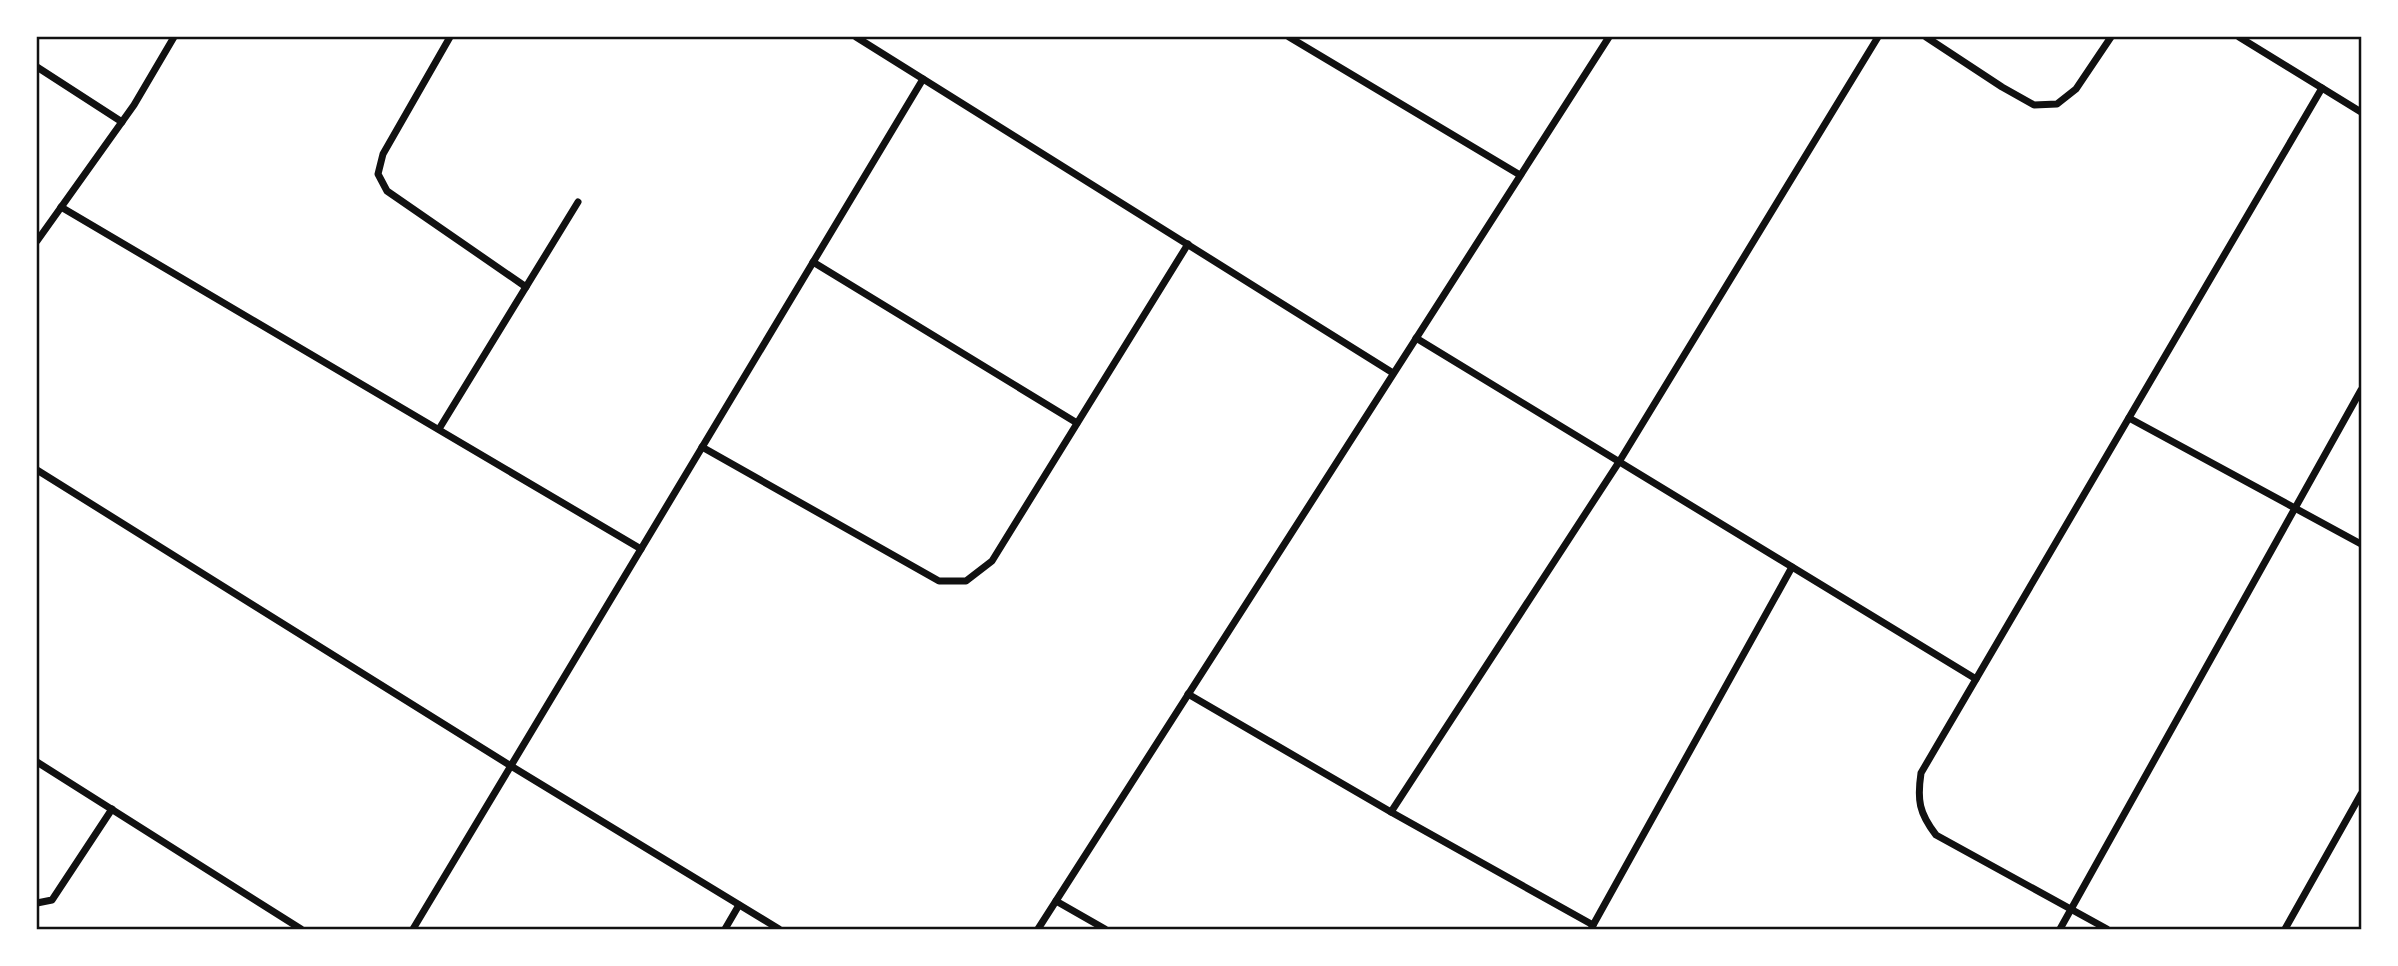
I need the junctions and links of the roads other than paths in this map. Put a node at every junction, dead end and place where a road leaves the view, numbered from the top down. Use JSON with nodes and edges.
{"nodes":[{"id":1,"x":174,"y":37,"type":"edge"},
{"id":2,"x":450,"y":37,"type":"edge"},
{"id":3,"x":856,"y":37,"type":"edge"},
{"id":4,"x":1289,"y":37,"type":"edge"},
{"id":5,"x":1609,"y":37,"type":"edge"},
{"id":6,"x":1878,"y":37,"type":"edge"},
{"id":7,"x":1926,"y":37,"type":"edge"},
{"id":8,"x":2111,"y":37,"type":"edge"},
{"id":9,"x":2239,"y":37,"type":"edge"},
{"id":10,"x":1301,"y":40,"type":"edge"},
{"id":11,"x":37,"y":67,"type":"edge"},
{"id":12,"x":923,"y":79,"type":"junction"},
{"id":13,"x":2322,"y":88,"type":"junction"},
{"id":14,"x":2361,"y":112,"type":"edge"},
{"id":15,"x":122,"y":122,"type":"junction"},
{"id":16,"x":1520,"y":175,"type":"junction"},
{"id":17,"x":578,"y":201,"type":"dead end"},
{"id":18,"x":61,"y":207,"type":"junction"},
{"id":19,"x":37,"y":241,"type":"edge"},
{"id":20,"x":1188,"y":244,"type":"junction"},
{"id":21,"x":813,"y":262,"type":"junction"},
{"id":22,"x":526,"y":287,"type":"junction"},
{"id":23,"x":1416,"y":338,"type":"junction"},
{"id":24,"x":1394,"y":373,"type":"junction"},
{"id":25,"x":2361,"y":390,"type":"edge"},
{"id":26,"x":2129,"y":418,"type":"junction"},
{"id":27,"x":1077,"y":423,"type":"junction"},
{"id":28,"x":439,"y":429,"type":"junction"},
{"id":29,"x":702,"y":447,"type":"junction"},
{"id":30,"x":1619,"y":462,"type":"junction"},
{"id":31,"x":37,"y":470,"type":"edge"},
{"id":32,"x":2296,"y":508,"type":"junction"},
{"id":33,"x":2361,"y":544,"type":"edge"},
{"id":34,"x":641,"y":549,"type":"junction"},
{"id":35,"x":1793,"y":567,"type":"junction"},
{"id":36,"x":1976,"y":679,"type":"junction"},
{"id":37,"x":1188,"y":694,"type":"junction"},
{"id":38,"x":37,"y":762,"type":"edge"},
{"id":39,"x":510,"y":766,"type":"junction"},
{"id":40,"x":2361,"y":794,"type":"edge"},
{"id":41,"x":112,"y":809,"type":"junction"},
{"id":42,"x":1391,"y":812,"type":"junction"},
{"id":43,"x":1056,"y":901,"type":"junction"},
{"id":44,"x":37,"y":902,"type":"edge"},
{"id":45,"x":740,"y":905,"type":"junction"},
{"id":46,"x":2071,"y":909,"type":"junction"},
{"id":47,"x":1592,"y":927,"type":"edge"},
{"id":48,"x":301,"y":929,"type":"edge"},
{"id":49,"x":413,"y":929,"type":"edge"},
{"id":50,"x":725,"y":929,"type":"edge"},
{"id":51,"x":779,"y":929,"type":"edge"},
{"id":52,"x":1038,"y":929,"type":"edge"},
{"id":53,"x":1105,"y":929,"type":"edge"},
{"id":54,"x":2060,"y":929,"type":"edge"},
{"id":55,"x":2107,"y":929,"type":"edge"},
{"id":56,"x":2285,"y":929,"type":"edge"}],
"edges":[{"from":1,"to":15,"type":"street"},
{"from":2,"to":22,"type":"street"},
{"from":3,"to":12,"type":"street"},
{"from":4,"to":10,"type":"street"},
{"from":5,"to":16,"type":"street"},
{"from":6,"to":30,"type":"street"},
{"from":7,"to":8,"type":"street"},
{"from":9,"to":13,"type":"street"},
{"from":10,"to":16,"type":"street"},
{"from":11,"to":15,"type":"street"},
{"from":12,"to":20,"type":"street"},
{"from":12,"to":21,"type":"street"},
{"from":13,"to":14,"type":"street"},
{"from":13,"to":26,"type":"street"},
{"from":15,"to":18,"type":"street"},
{"from":16,"to":23,"type":"street"},
{"from":17,"to":22,"type":"street"},
{"from":18,"to":19,"type":"street"},
{"from":18,"to":28,"type":"street"},
{"from":20,"to":24,"type":"street"},
{"from":20,"to":27,"type":"street"},
{"from":21,"to":27,"type":"street"},
{"from":21,"to":29,"type":"street"},
{"from":22,"to":28,"type":"street"},
{"from":23,"to":24,"type":"street"},
{"from":23,"to":30,"type":"street"},
{"from":24,"to":37,"type":"street"},
{"from":25,"to":32,"type":"street"},
{"from":26,"to":32,"type":"street"},
{"from":26,"to":36,"type":"street"},
{"from":27,"to":29,"type":"street"},
{"from":28,"to":34,"type":"street"},
{"from":29,"to":34,"type":"street"},
{"from":30,"to":35,"type":"street"},
{"from":30,"to":42,"type":"street"},
{"from":31,"to":39,"type":"street"},
{"from":32,"to":33,"type":"street"},
{"from":32,"to":46,"type":"street"},
{"from":34,"to":39,"type":"street"},
{"from":35,"to":36,"type":"street"},
{"from":35,"to":47,"type":"street"},
{"from":36,"to":46,"type":"street"},
{"from":37,"to":42,"type":"street"},
{"from":37,"to":43,"type":"street"},
{"from":38,"to":41,"type":"street"},
{"from":39,"to":45,"type":"street"},
{"from":39,"to":49,"type":"street"},
{"from":40,"to":56,"type":"street"},
{"from":41,"to":44,"type":"street"},
{"from":41,"to":48,"type":"street"},
{"from":42,"to":47,"type":"street"},
{"from":43,"to":52,"type":"street"},
{"from":43,"to":53,"type":"street"},
{"from":45,"to":50,"type":"street"},
{"from":45,"to":51,"type":"street"},
{"from":46,"to":54,"type":"street"},
{"from":46,"to":55,"type":"street"}]}
